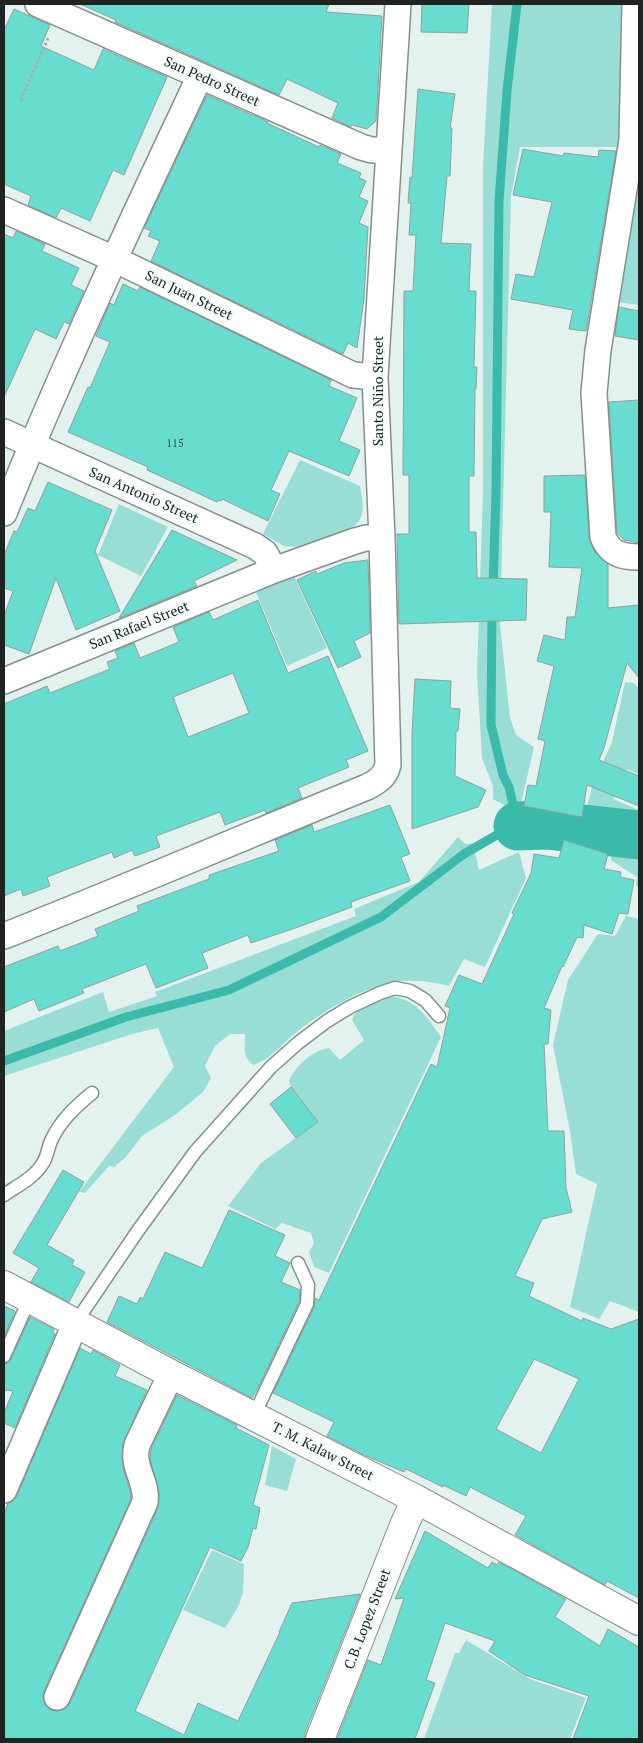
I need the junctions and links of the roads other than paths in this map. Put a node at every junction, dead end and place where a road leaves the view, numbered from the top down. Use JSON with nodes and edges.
{"nodes":[{"id":1,"x":398,"y":4,"type":"edge"},
{"id":2,"x":635,"y":4,"type":"edge"},
{"id":3,"x":49,"y":9,"type":"edge"},
{"id":4,"x":200,"y":76,"type":"junction"},
{"id":5,"x":636,"y":142,"type":"edge"},
{"id":6,"x":388,"y":150,"type":"junction"},
{"id":7,"x":4,"y":210,"type":"edge"},
{"id":8,"x":114,"y":259,"type":"junction"},
{"id":9,"x":375,"y":378,"type":"junction"},
{"id":10,"x":4,"y":432,"type":"edge"},
{"id":11,"x":32,"y":445,"type":"junction"},
{"id":12,"x":4,"y":513,"type":"edge"},
{"id":13,"x":382,"y":538,"type":"junction"},
{"id":14,"x":639,"y":557,"type":"edge"},
{"id":15,"x":274,"y":570,"type":"junction"},
{"id":16,"x":4,"y":681,"type":"edge"},
{"id":17,"x":4,"y":936,"type":"edge"},
{"id":18,"x":439,"y":1016,"type":"dead end"},
{"id":19,"x":92,"y":1093,"type":"dead end"},
{"id":20,"x":4,"y":1195,"type":"edge"},
{"id":21,"x":298,"y":1263,"type":"dead end"},
{"id":22,"x":4,"y":1285,"type":"edge"},
{"id":23,"x":30,"y":1298,"type":"junction"},
{"id":24,"x":76,"y":1322,"type":"junction"},
{"id":25,"x":4,"y":1356,"type":"edge"},
{"id":26,"x":171,"y":1374,"type":"junction"},
{"id":27,"x":254,"y":1415,"type":"junction"},
{"id":28,"x":4,"y":1490,"type":"edge"},
{"id":29,"x":416,"y":1499,"type":"junction"},
{"id":30,"x":639,"y":1621,"type":"edge"},
{"id":31,"x":57,"y":1697,"type":"dead end"},
{"id":32,"x":320,"y":1739,"type":"edge"}],
"edges":[{"from":1,"to":6,"type":"street","name":"Santo Niño Street"},
{"from":2,"to":5,"type":"street"},
{"from":3,"to":4,"type":"street","name":"San Pedro Street"},
{"from":4,"to":6,"type":"street","name":"San Pedro Street"},
{"from":4,"to":8,"type":"street"},
{"from":5,"to":14,"type":"street"},
{"from":6,"to":9,"type":"street","name":"Santo Niño Street"},
{"from":7,"to":8,"type":"street","name":"San Juan Street"},
{"from":8,"to":9,"type":"street","name":"San Juan Street"},
{"from":8,"to":11,"type":"street"},
{"from":9,"to":13,"type":"street","name":"Santo Niño Street"},
{"from":10,"to":11,"type":"street","name":"San Antonio Street"},
{"from":11,"to":12,"type":"street"},
{"from":11,"to":15,"type":"street","name":"San Antonio Street"},
{"from":13,"to":15,"type":"street","name":"San Rafael Street"},
{"from":13,"to":17,"type":"street","name":"Santo Niño Street"},
{"from":15,"to":16,"type":"street","name":"San Rafael Street"},
{"from":18,"to":24,"type":"lane"},
{"from":19,"to":20,"type":"lane"},
{"from":21,"to":27,"type":"lane"},
{"from":22,"to":23,"type":"street","name":"T. M. Kalaw Street"},
{"from":23,"to":24,"type":"street","name":"T. M. Kalaw Street"},
{"from":23,"to":25,"type":"lane"},
{"from":24,"to":26,"type":"street","name":"T. M. Kalaw Street"},
{"from":24,"to":28,"type":"street"},
{"from":26,"to":27,"type":"street","name":"T. M. Kalaw Street"},
{"from":26,"to":31,"type":"street"},
{"from":27,"to":29,"type":"street","name":"T. M. Kalaw Street"},
{"from":29,"to":30,"type":"street","name":"T. M. Kalaw Street"},
{"from":29,"to":32,"type":"street","name":"C.B. Lopez Street"}]}
